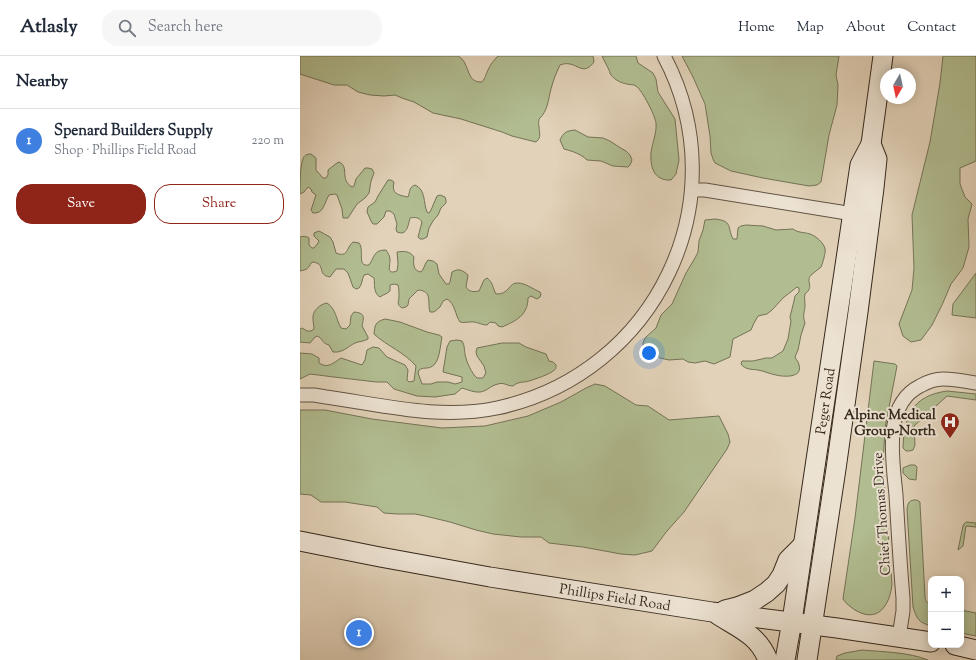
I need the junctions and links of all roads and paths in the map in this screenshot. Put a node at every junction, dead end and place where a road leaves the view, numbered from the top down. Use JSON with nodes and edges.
{"nodes":[{"id":1,"x":664,"y":56,"type":"edge"},
{"id":2,"x":883,"y":56,"type":"edge"},
{"id":3,"x":871,"y":144,"type":"junction"},
{"id":4,"x":692,"y":190,"type":"junction"},
{"id":5,"x":853,"y":214,"type":"junction"},
{"id":6,"x":976,"y":383,"type":"edge"},
{"id":7,"x":300,"y":395,"type":"edge"},
{"id":8,"x":300,"y":541,"type":"edge"},
{"id":9,"x":803,"y":545,"type":"junction"},
{"id":10,"x":712,"y":612,"type":"junction"},
{"id":11,"x":792,"y":622,"type":"junction"},
{"id":12,"x":812,"y":624,"type":"junction"},
{"id":13,"x":899,"y":637,"type":"junction"},
{"id":14,"x":928,"y":642,"type":"edge"},
{"id":15,"x":964,"y":647,"type":"edge"},
{"id":16,"x":976,"y":650,"type":"edge"},
{"id":17,"x":768,"y":660,"type":"edge"},
{"id":18,"x":785,"y":660,"type":"edge"},
{"id":19,"x":807,"y":660,"type":"edge"}],
"edges":[{"from":1,"to":4,"type":"street"},
{"from":2,"to":3,"type":"main road","name":"Peger Road"},
{"from":3,"to":5,"type":"main road","name":"Peger Road"},
{"from":3,"to":12,"type":"main road","name":"Peger Road"},
{"from":4,"to":5,"type":"street"},
{"from":4,"to":7,"type":"street"},
{"from":5,"to":9,"type":"main road","name":"Peger Road"},
{"from":6,"to":13,"type":"street","name":"Chief Thomas Drive"},
{"from":8,"to":10,"type":"main road","name":"Phillips Field Road"},
{"from":9,"to":10,"type":"main road"},
{"from":9,"to":11,"type":"main road","name":"Peger Road"},
{"from":10,"to":11,"type":"main road","name":"Phillips Field Road"},
{"from":10,"to":17,"type":"main road"},
{"from":11,"to":12,"type":"main road","name":"Phillips Field Road"},
{"from":11,"to":18,"type":"main road","name":"Peger Road"},
{"from":12,"to":13,"type":"main road","name":"Phillips Field Road"},
{"from":12,"to":19,"type":"main road","name":"Peger Road"},
{"from":13,"to":14,"type":"main road","name":"Phillips Field Road"},
{"from":15,"to":16,"type":"main road"}]}
